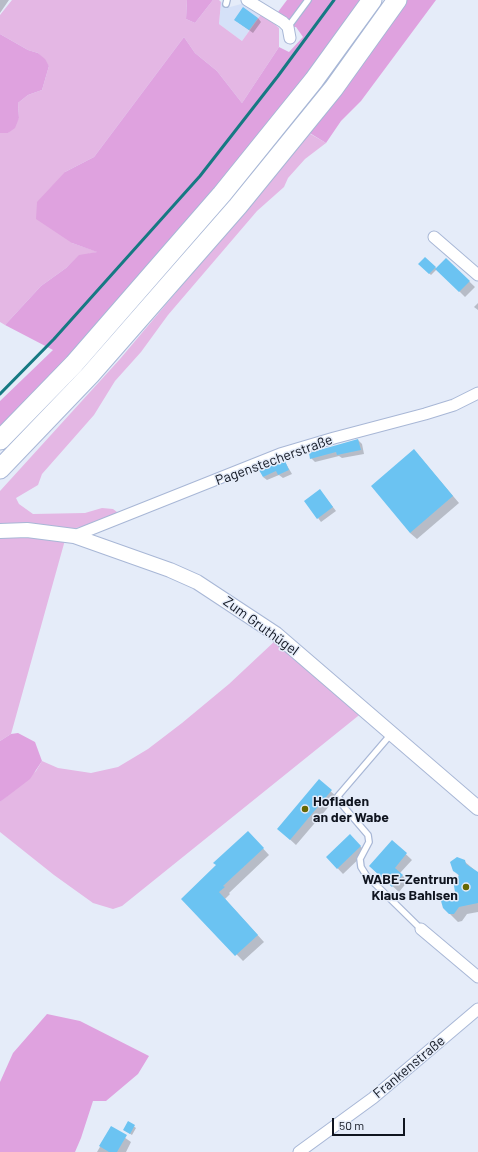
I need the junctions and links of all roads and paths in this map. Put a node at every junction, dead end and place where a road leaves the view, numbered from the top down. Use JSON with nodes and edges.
{"nodes":[{"id":1,"x":247,"y":0,"type":"edge"},
{"id":2,"x":308,"y":0,"type":"edge"},
{"id":3,"x":372,"y":0,"type":"edge"},
{"id":4,"x":397,"y":0,"type":"edge"},
{"id":5,"x":288,"y":27,"type":"junction"},
{"id":6,"x":290,"y":38,"type":"dead end"},
{"id":7,"x":434,"y":237,"type":"dead end"},
{"id":8,"x":478,"y":275,"type":"edge"},
{"id":9,"x":478,"y":393,"type":"edge"},
{"id":10,"x":0,"y":440,"type":"edge"},
{"id":11,"x":0,"y":469,"type":"edge"},
{"id":12,"x":0,"y":530,"type":"edge"},
{"id":13,"x":74,"y":536,"type":"junction"},
{"id":14,"x":392,"y":733,"type":"junction"},
{"id":15,"x":478,"y":808,"type":"edge"},
{"id":16,"x":421,"y":929,"type":"joint"},
{"id":17,"x":478,"y":977,"type":"edge"},
{"id":18,"x":478,"y":1009,"type":"edge"},
{"id":19,"x":299,"y":1152,"type":"edge"}],
"edges":[{"from":1,"to":5,"type":"street"},
{"from":2,"to":5,"type":"lane"},
{"from":3,"to":10,"type":"highway"},
{"from":4,"to":11,"type":"highway"},
{"from":5,"to":6,"type":"street"},
{"from":7,"to":8,"type":"street"},
{"from":9,"to":13,"type":"street","name":"Pagenstecherstraße"},
{"from":12,"to":13,"type":"street","name":"Zum Gruthügel"},
{"from":13,"to":14,"type":"street","name":"Zum Gruthügel"},
{"from":14,"to":15,"type":"street","name":"Zum Gruthügel"},
{"from":14,"to":16,"type":"lane"},
{"from":16,"to":17,"type":"street"},
{"from":18,"to":19,"type":"street","name":"Frankenstraße"}]}
